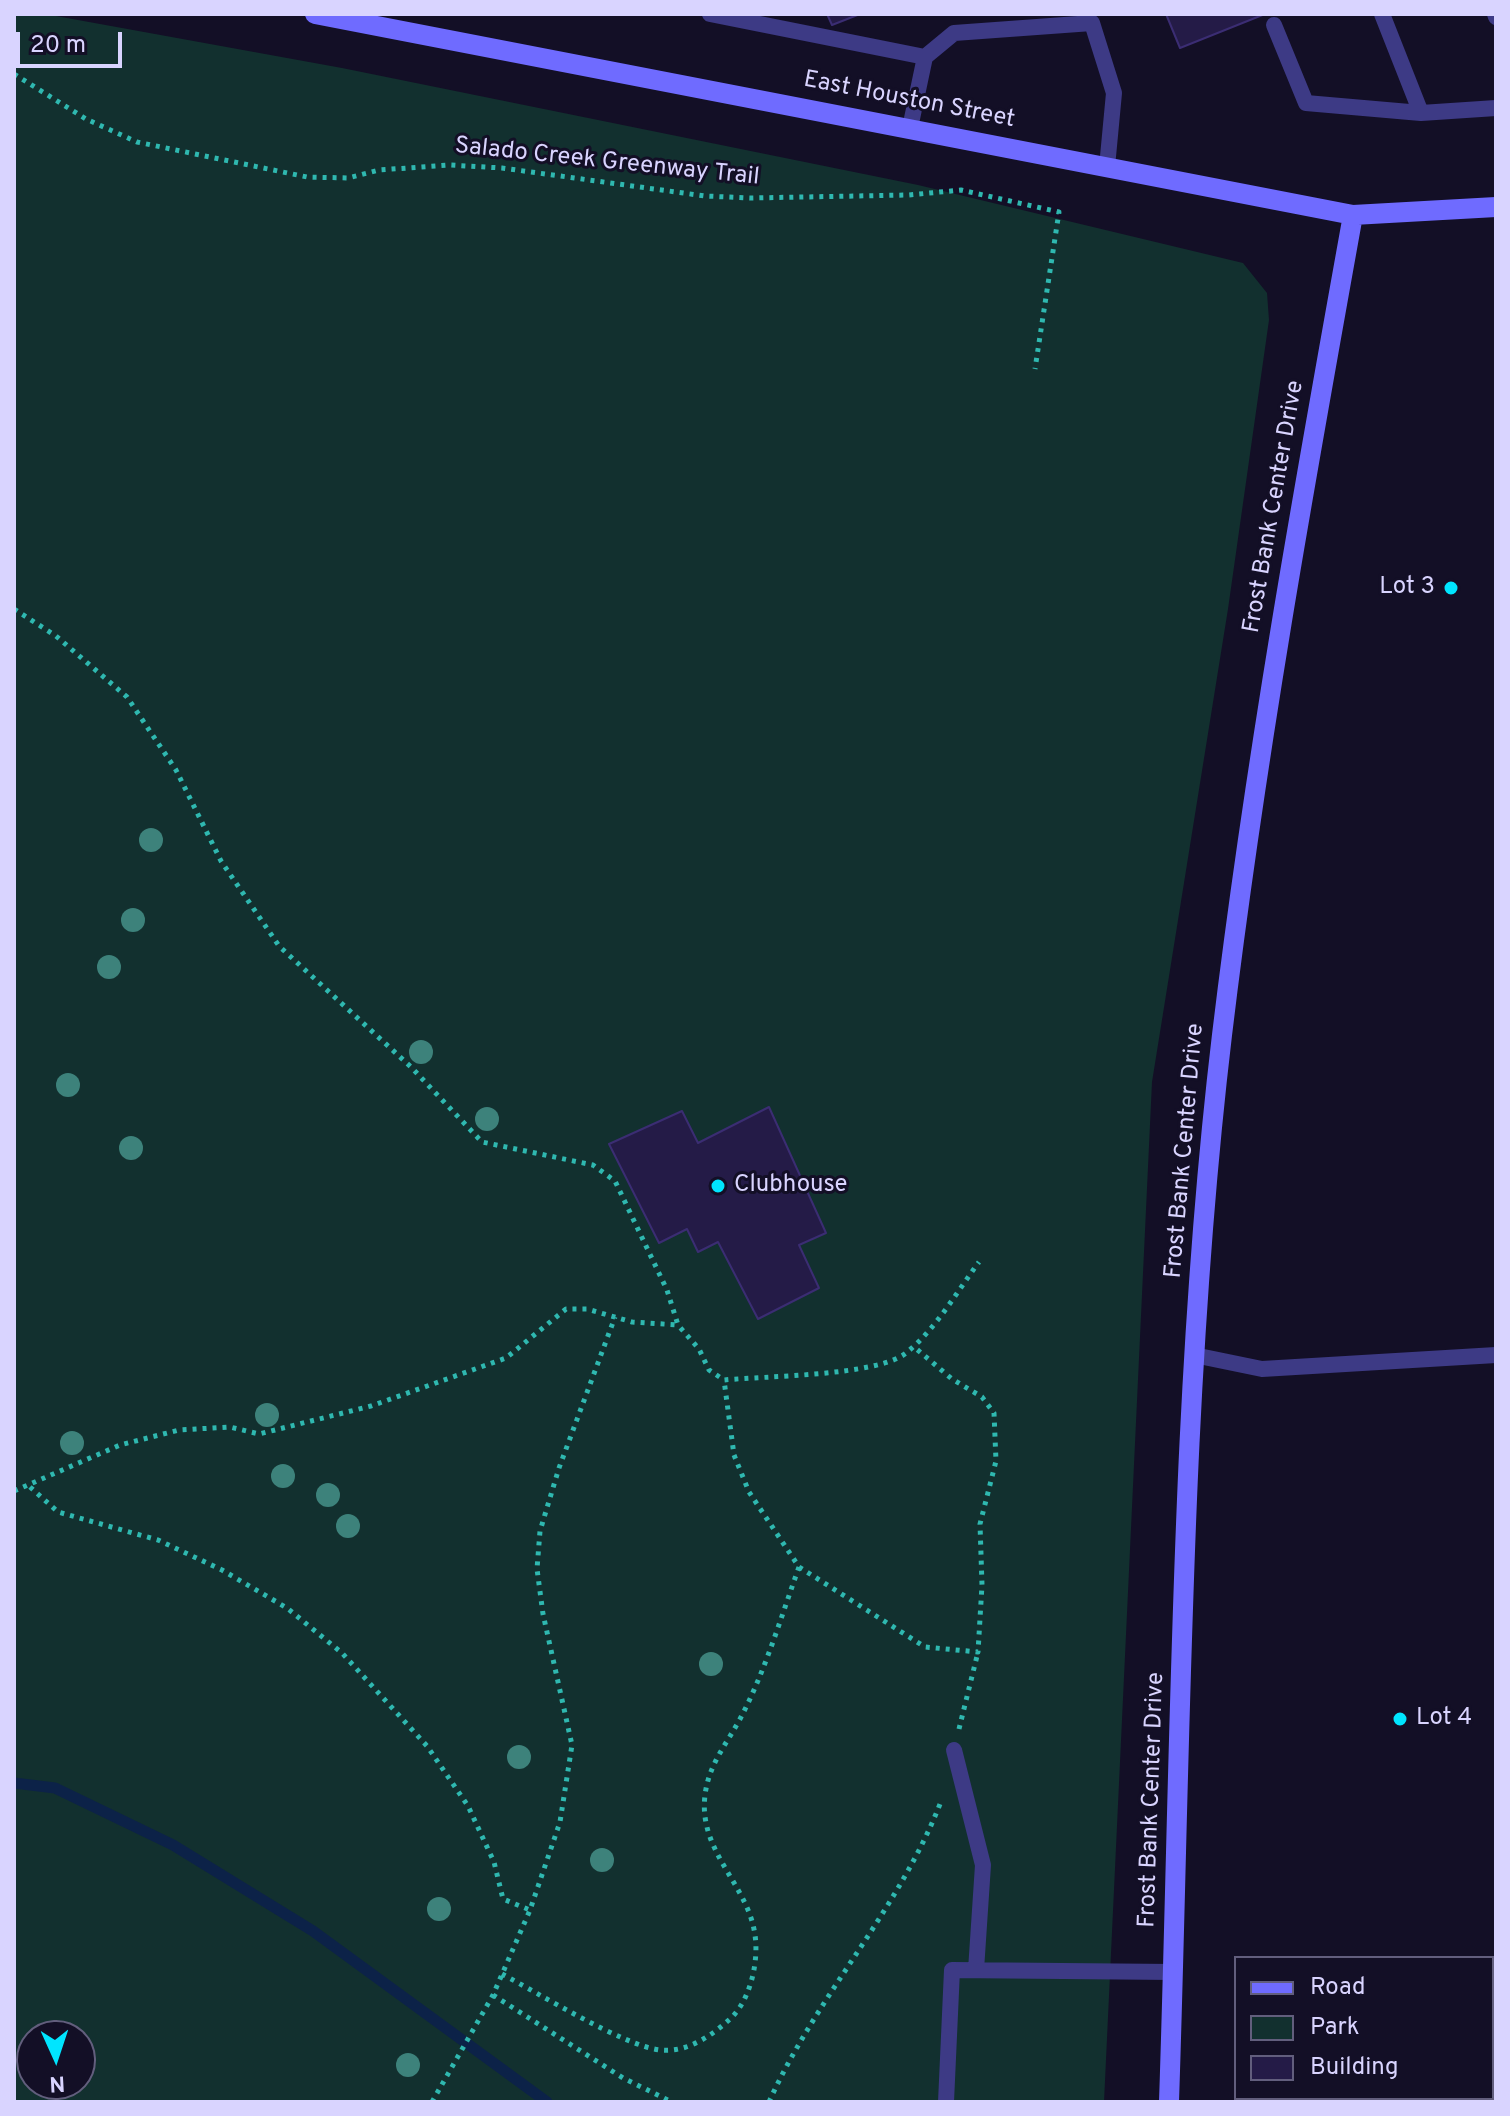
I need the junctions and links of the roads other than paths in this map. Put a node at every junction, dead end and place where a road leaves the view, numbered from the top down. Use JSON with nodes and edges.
{"nodes":[{"id":1,"x":315,"y":14,"type":"edge"},
{"id":2,"x":710,"y":14,"type":"edge"},
{"id":3,"x":1382,"y":14,"type":"edge"},
{"id":4,"x":358,"y":18,"type":"edge"},
{"id":5,"x":1274,"y":25,"type":"dead end"},
{"id":6,"x":925,"y":57,"type":"junction"},
{"id":7,"x":1496,"y":108,"type":"edge"},
{"id":8,"x":1421,"y":113,"type":"junction"},
{"id":9,"x":910,"y":128,"type":"junction"},
{"id":10,"x":1107,"y":167,"type":"junction"},
{"id":11,"x":1496,"y":207,"type":"edge"},
{"id":12,"x":1353,"y":215,"type":"junction"},
{"id":13,"x":1194,"y":1355,"type":"junction"},
{"id":14,"x":1496,"y":1355,"type":"edge"},
{"id":15,"x":954,"y":1750,"type":"road end"},
{"id":16,"x":976,"y":1970,"type":"junction"},
{"id":17,"x":1174,"y":1972,"type":"junction"},
{"id":18,"x":946,"y":2102,"type":"edge"},
{"id":19,"x":1169,"y":2102,"type":"edge"}],
"edges":[{"from":1,"to":4,"type":"main road","name":"East Houston Street"},
{"from":2,"to":6,"type":"lane"},
{"from":3,"to":8,"type":"lane"},
{"from":4,"to":9,"type":"main road","name":"East Houston Street"},
{"from":5,"to":8,"type":"lane"},
{"from":6,"to":9,"type":"lane"},
{"from":6,"to":10,"type":"lane"},
{"from":7,"to":8,"type":"lane"},
{"from":9,"to":10,"type":"main road","name":"East Houston Street"},
{"from":10,"to":12,"type":"main road","name":"East Houston Street"},
{"from":11,"to":12,"type":"main road","name":"East Houston Street"},
{"from":12,"to":13,"type":"main road","name":"Frost Bank Center Drive"},
{"from":13,"to":14,"type":"lane"},
{"from":13,"to":17,"type":"main road","name":"Frost Bank Center Drive"},
{"from":15,"to":16,"type":"lane"},
{"from":16,"to":17,"type":"lane"},
{"from":16,"to":18,"type":"lane"},
{"from":17,"to":19,"type":"main road","name":"Frost Bank Center Drive"}]}
